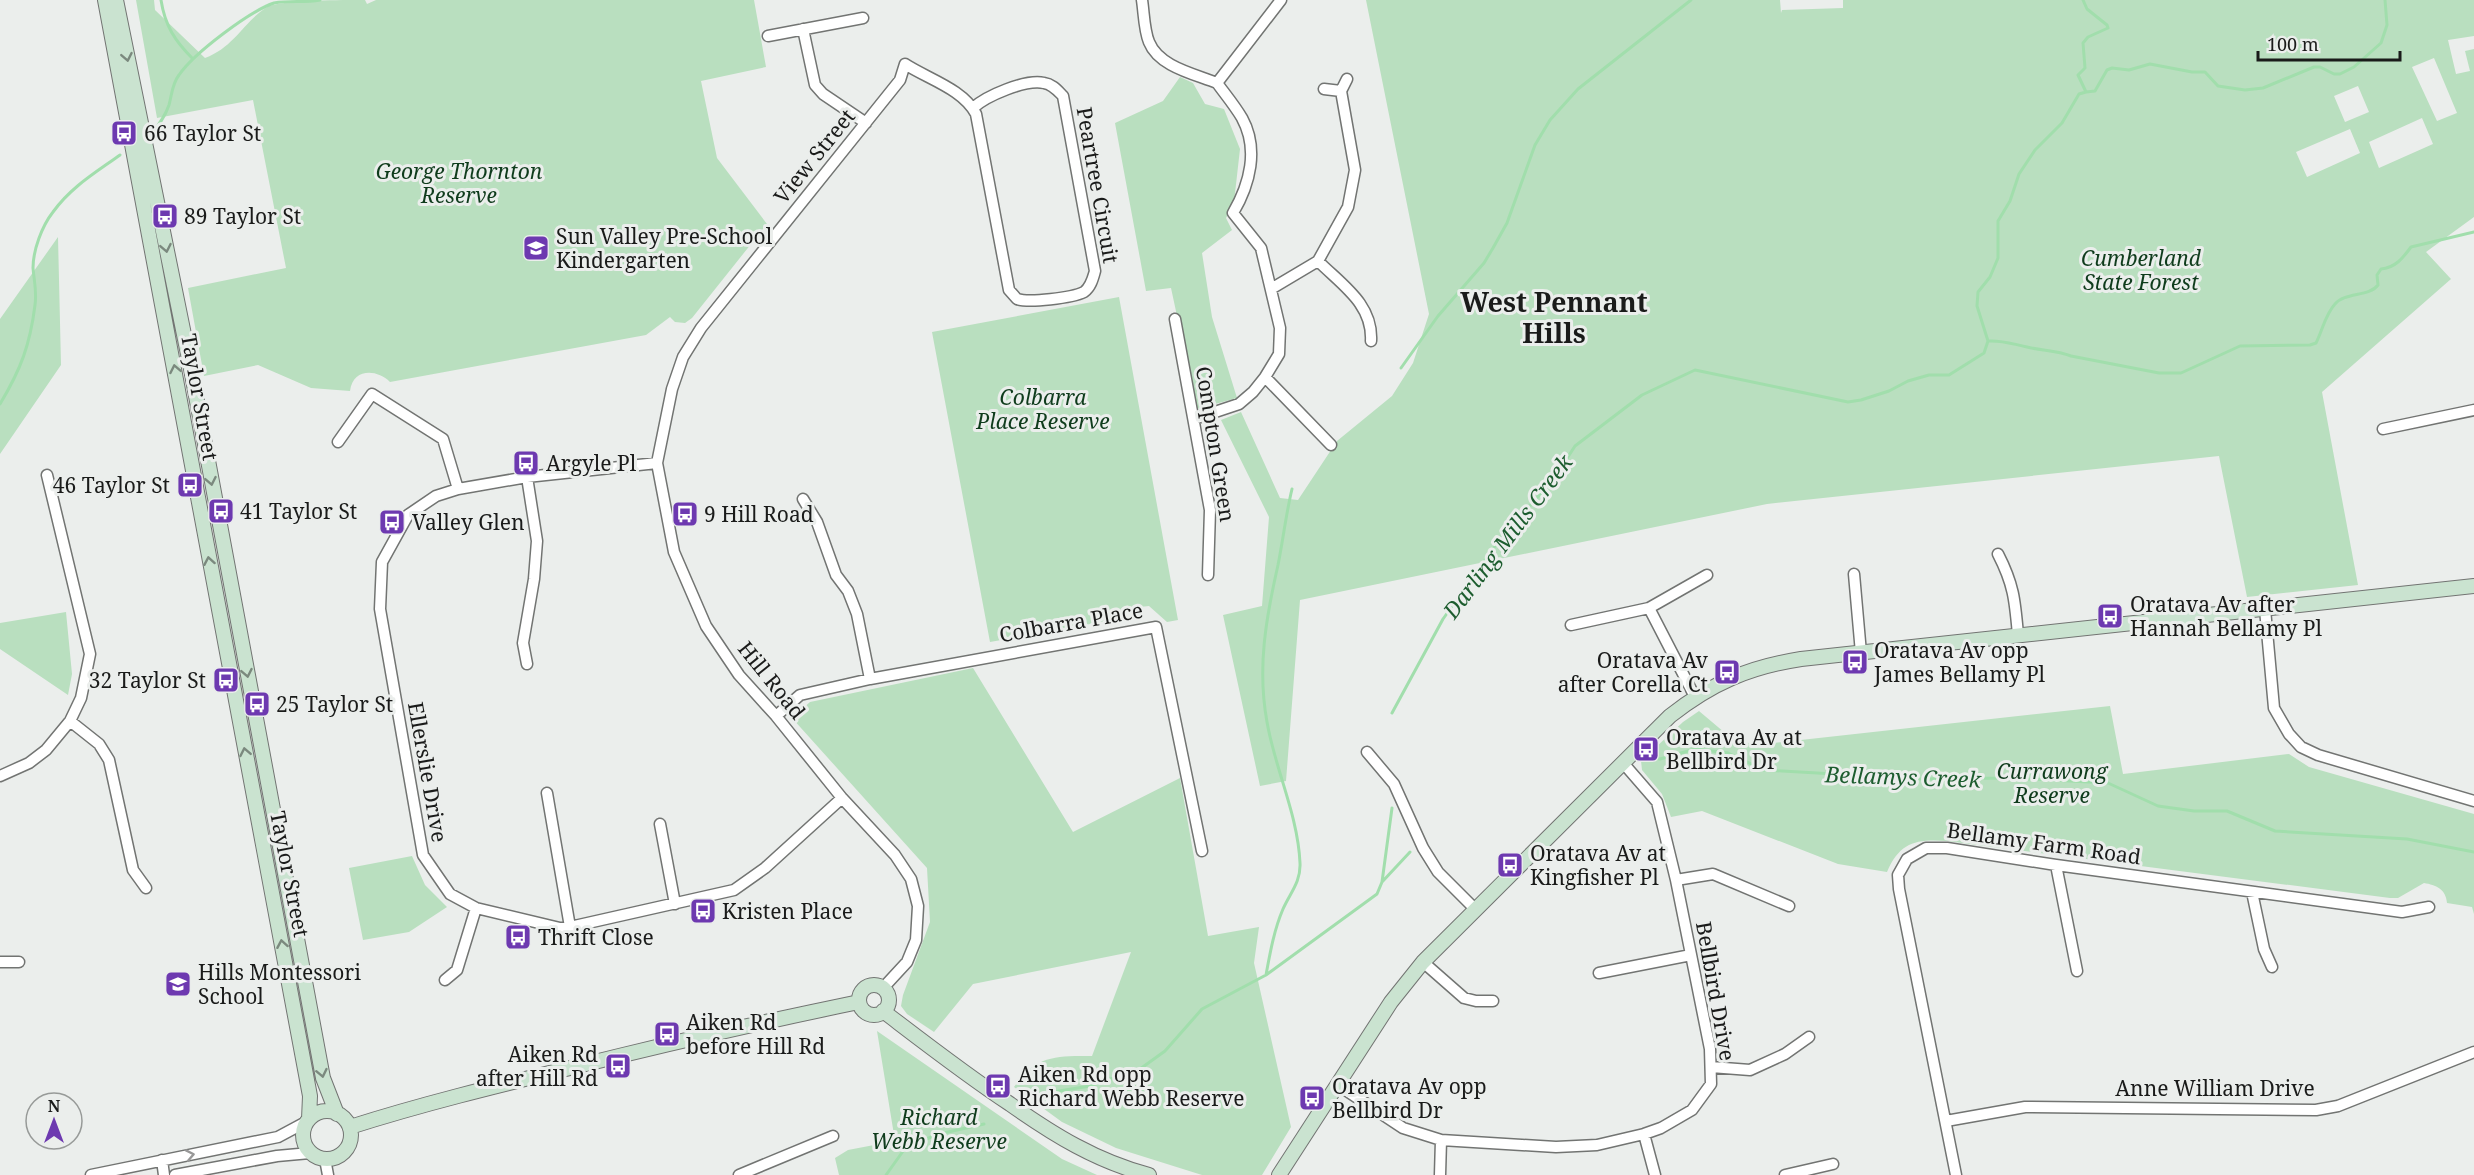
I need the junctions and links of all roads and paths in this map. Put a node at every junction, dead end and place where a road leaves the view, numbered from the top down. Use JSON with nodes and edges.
{"nodes":[{"id":1,"x":105,"y":0,"type":"edge"},
{"id":2,"x":116,"y":0,"type":"edge"},
{"id":3,"x":1142,"y":0,"type":"edge"},
{"id":4,"x":1281,"y":0,"type":"edge"},
{"id":5,"x":862,"y":18,"type":"dead end"},
{"id":6,"x":803,"y":29,"type":"junction"},
{"id":7,"x":768,"y":36,"type":"dead end"},
{"id":8,"x":1347,"y":79,"type":"dead end"},
{"id":9,"x":1217,"y":83,"type":"junction"},
{"id":10,"x":1324,"y":89,"type":"dead end"},
{"id":11,"x":1341,"y":92,"type":"junction"},
{"id":12,"x":972,"y":108,"type":"junction"},
{"id":13,"x":866,"y":123,"type":"junction"},
{"id":14,"x":1318,"y":261,"type":"junction"},
{"id":15,"x":1271,"y":289,"type":"junction"},
{"id":16,"x":1175,"y":319,"type":"dead end"},
{"id":17,"x":1371,"y":340,"type":"dead end"},
{"id":18,"x":684,"y":357,"type":"joint"},
{"id":19,"x":1265,"y":377,"type":"junction"},
{"id":20,"x":2474,"y":410,"type":"edge"},
{"id":21,"x":1194,"y":419,"type":"junction"},
{"id":22,"x":2383,"y":429,"type":"dead end"},
{"id":23,"x":338,"y":442,"type":"dead end"},
{"id":24,"x":1330,"y":445,"type":"dead end"},
{"id":25,"x":657,"y":463,"type":"junction"},
{"id":26,"x":47,"y":475,"type":"dead end"},
{"id":27,"x":527,"y":477,"type":"junction"},
{"id":28,"x":458,"y":489,"type":"junction"},
{"id":29,"x":803,"y":498,"type":"dead end"},
{"id":30,"x":1998,"y":554,"type":"dead end"},
{"id":31,"x":1854,"y":574,"type":"dead end"},
{"id":32,"x":1208,"y":575,"type":"dead end"},
{"id":33,"x":1707,"y":575,"type":"dead end"},
{"id":34,"x":2474,"y":586,"type":"edge"},
{"id":35,"x":1649,"y":608,"type":"junction"},
{"id":36,"x":2265,"y":609,"type":"junction"},
{"id":37,"x":1571,"y":625,"type":"dead end"},
{"id":38,"x":2018,"y":635,"type":"junction"},
{"id":39,"x":1861,"y":652,"type":"junction"},
{"id":40,"x":527,"y":664,"type":"dead end"},
{"id":41,"x":870,"y":679,"type":"junction"},
{"id":42,"x":1695,"y":697,"type":"junction"},
{"id":43,"x":776,"y":716,"type":"junction"},
{"id":44,"x":70,"y":721,"type":"junction"},
{"id":45,"x":1367,"y":752,"type":"dead end"},
{"id":46,"x":1624,"y":764,"type":"junction"},
{"id":47,"x":0,"y":776,"type":"edge"},
{"id":48,"x":547,"y":793,"type":"dead end"},
{"id":49,"x":842,"y":798,"type":"junction"},
{"id":50,"x":2474,"y":801,"type":"edge"},
{"id":51,"x":660,"y":824,"type":"dead end"},
{"id":52,"x":1202,"y":851,"type":"dead end"},
{"id":53,"x":2056,"y":865,"type":"junction"},
{"id":54,"x":1676,"y":880,"type":"junction"},
{"id":55,"x":146,"y":888,"type":"dead end"},
{"id":56,"x":2252,"y":892,"type":"junction"},
{"id":57,"x":675,"y":904,"type":"junction"},
{"id":58,"x":1789,"y":906,"type":"dead end"},
{"id":59,"x":2429,"y":907,"type":"dead end"},
{"id":60,"x":476,"y":908,"type":"junction"},
{"id":61,"x":1475,"y":909,"type":"junction"},
{"id":62,"x":570,"y":927,"type":"junction"},
{"id":63,"x":1691,"y":955,"type":"junction"},
{"id":64,"x":0,"y":962,"type":"edge"},
{"id":65,"x":19,"y":962,"type":"dead end"},
{"id":66,"x":1423,"y":962,"type":"junction"},
{"id":67,"x":2272,"y":968,"type":"dead end"},
{"id":68,"x":2077,"y":971,"type":"dead end"},
{"id":69,"x":1599,"y":972,"type":"dead end"},
{"id":70,"x":445,"y":980,"type":"dead end"},
{"id":71,"x":883,"y":988,"type":"junction"},
{"id":72,"x":1493,"y":1001,"type":"dead end"},
{"id":73,"x":859,"y":1002,"type":"junction"},
{"id":74,"x":883,"y":1011,"type":"junction"},
{"id":75,"x":1809,"y":1037,"type":"dead end"},
{"id":76,"x":2474,"y":1052,"type":"edge"},
{"id":77,"x":1711,"y":1067,"type":"junction"},
{"id":78,"x":1338,"y":1085,"type":"junction"},
{"id":79,"x":337,"y":1114,"type":"junction"},
{"id":80,"x":308,"y":1121,"type":"junction"},
{"id":81,"x":1946,"y":1121,"type":"junction"},
{"id":82,"x":350,"y":1127,"type":"junction"},
{"id":83,"x":1644,"y":1134,"type":"junction"},
{"id":84,"x":833,"y":1136,"type":"dead end"},
{"id":85,"x":1441,"y":1140,"type":"junction"},
{"id":86,"x":310,"y":1153,"type":"junction"},
{"id":87,"x":162,"y":1160,"type":"junction"},
{"id":88,"x":325,"y":1160,"type":"junction"},
{"id":89,"x":1833,"y":1164,"type":"dead end"},
{"id":90,"x":91,"y":1175,"type":"edge"},
{"id":91,"x":165,"y":1175,"type":"edge"},
{"id":92,"x":175,"y":1175,"type":"edge"},
{"id":93,"x":328,"y":1175,"type":"edge"},
{"id":94,"x":739,"y":1175,"type":"edge"},
{"id":95,"x":1149,"y":1175,"type":"edge"},
{"id":96,"x":1279,"y":1175,"type":"edge"},
{"id":97,"x":1440,"y":1175,"type":"edge"},
{"id":98,"x":1654,"y":1175,"type":"edge"},
{"id":99,"x":1785,"y":1175,"type":"edge"},
{"id":100,"x":1956,"y":1175,"type":"edge"}],
"edges":[{"from":80,"to":1,"type":"street","name":"Taylor Street","one_way":true},
{"from":2,"to":79,"type":"street","name":"Taylor Street","one_way":true},
{"from":3,"to":9,"type":"street"},
{"from":4,"to":9,"type":"street"},
{"from":5,"to":6,"type":"street"},
{"from":6,"to":7,"type":"street"},
{"from":6,"to":13,"type":"street"},
{"from":8,"to":11,"type":"street"},
{"from":9,"to":15,"type":"street"},
{"from":10,"to":11,"type":"street"},
{"from":11,"to":14,"type":"street"},
{"from":12,"to":12,"type":"street","name":"Peartree Circuit"},
{"from":12,"to":13,"type":"street","name":"View Street"},
{"from":13,"to":18,"type":"street","name":"View Street"},
{"from":14,"to":15,"type":"street"},
{"from":14,"to":17,"type":"street"},
{"from":15,"to":19,"type":"street"},
{"from":16,"to":21,"type":"street","name":"Compton Green"},
{"from":18,"to":25,"type":"street","name":"Hill Road"},
{"from":19,"to":21,"type":"street"},
{"from":19,"to":24,"type":"street"},
{"from":20,"to":22,"type":"street"},
{"from":21,"to":32,"type":"street","name":"Compton Green"},
{"from":23,"to":28,"type":"street"},
{"from":25,"to":27,"type":"street","name":"Ellerslie Drive"},
{"from":25,"to":43,"type":"street","name":"Hill Road"},
{"from":26,"to":44,"type":"street"},
{"from":27,"to":28,"type":"street","name":"Ellerslie Drive"},
{"from":27,"to":40,"type":"street"},
{"from":28,"to":60,"type":"street","name":"Ellerslie Drive"},
{"from":29,"to":41,"type":"street"},
{"from":30,"to":38,"type":"street"},
{"from":31,"to":39,"type":"street"},
{"from":33,"to":35,"type":"street"},
{"from":34,"to":36,"type":"street"},
{"from":35,"to":37,"type":"street"},
{"from":35,"to":42,"type":"street"},
{"from":36,"to":38,"type":"street"},
{"from":36,"to":50,"type":"street"},
{"from":38,"to":39,"type":"street"},
{"from":39,"to":42,"type":"street"},
{"from":41,"to":43,"type":"street","name":"Colbarra Place"},
{"from":41,"to":52,"type":"street","name":"Colbarra Place"},
{"from":42,"to":46,"type":"street"},
{"from":43,"to":49,"type":"street","name":"Hill Road"},
{"from":44,"to":47,"type":"street"},
{"from":44,"to":55,"type":"street"},
{"from":45,"to":61,"type":"street"},
{"from":46,"to":54,"type":"street","name":"Bellbird Drive"},
{"from":46,"to":61,"type":"street"},
{"from":48,"to":62,"type":"street"},
{"from":49,"to":57,"type":"street","name":"Ellerslie Drive"},
{"from":49,"to":71,"type":"street","name":"Hill Road"},
{"from":51,"to":57,"type":"street"},
{"from":53,"to":56,"type":"street","name":"Bellamy Farm Road"},
{"from":53,"to":68,"type":"street"},
{"from":53,"to":81,"type":"street","name":"Bellamy Farm Road"},
{"from":54,"to":58,"type":"street"},
{"from":54,"to":63,"type":"street","name":"Bellbird Drive"},
{"from":56,"to":59,"type":"street","name":"Bellamy Farm Road"},
{"from":56,"to":67,"type":"street"},
{"from":57,"to":62,"type":"street","name":"Ellerslie Drive"},
{"from":60,"to":62,"type":"street","name":"Ellerslie Drive"},
{"from":60,"to":70,"type":"street"},
{"from":61,"to":66,"type":"street"},
{"from":63,"to":69,"type":"street"},
{"from":63,"to":77,"type":"street","name":"Bellbird Drive"},
{"from":64,"to":65,"type":"street"},
{"from":66,"to":72,"type":"street"},
{"from":66,"to":78,"type":"street"},
{"from":71,"to":73,"type":"street"},
{"from":71,"to":74,"type":"street"},
{"from":73,"to":74,"type":"street"},
{"from":73,"to":82,"type":"street"},
{"from":74,"to":95,"type":"street"},
{"from":75,"to":77,"type":"street"},
{"from":76,"to":81,"type":"street","name":"Anne William Drive"},
{"from":77,"to":83,"type":"street","name":"Bellbird Drive"},
{"from":78,"to":85,"type":"street","name":"Bellbird Drive"},
{"from":78,"to":96,"type":"street"},
{"from":79,"to":80,"type":"street"},
{"from":79,"to":82,"type":"street"},
{"from":80,"to":86,"type":"street"},
{"from":87,"to":80,"type":"street","one_way":true},
{"from":81,"to":100,"type":"street","name":"Bellamy Farm Road"},
{"from":82,"to":88,"type":"street"},
{"from":83,"to":85,"type":"street","name":"Bellbird Drive"},
{"from":83,"to":98,"type":"street"},
{"from":84,"to":94,"type":"street"},
{"from":85,"to":97,"type":"street"},
{"from":86,"to":88,"type":"street"},
{"from":86,"to":92,"type":"street"},
{"from":87,"to":90,"type":"street"},
{"from":87,"to":91,"type":"street"},
{"from":88,"to":93,"type":"street"},
{"from":89,"to":99,"type":"street"}]}
